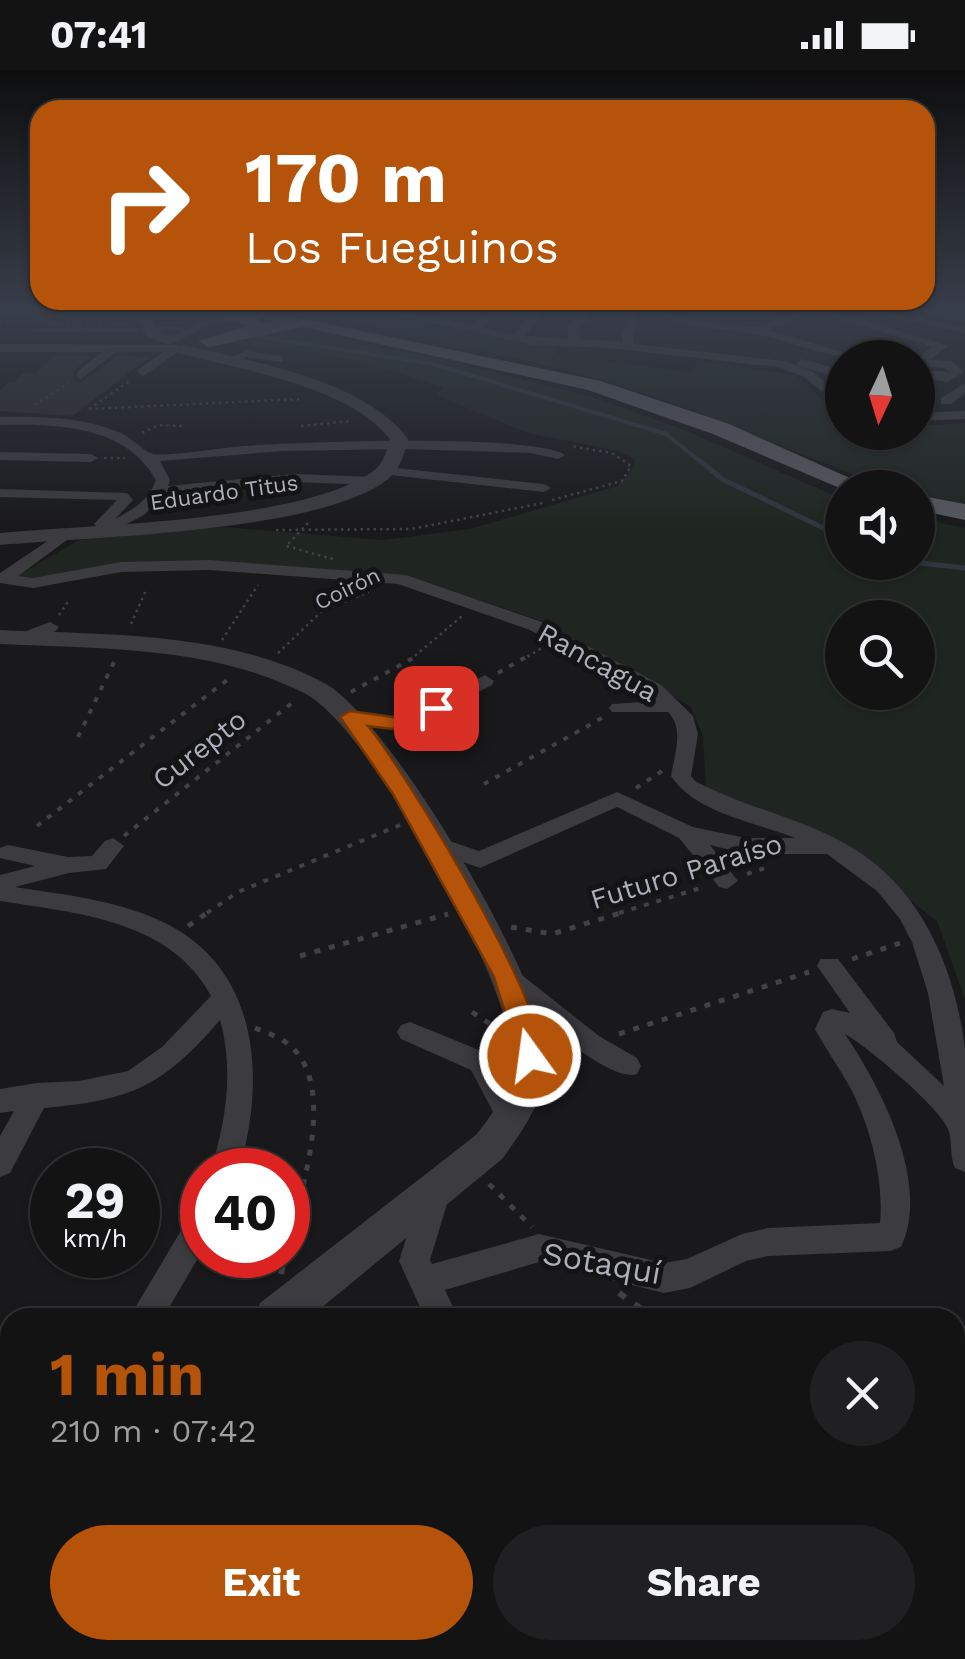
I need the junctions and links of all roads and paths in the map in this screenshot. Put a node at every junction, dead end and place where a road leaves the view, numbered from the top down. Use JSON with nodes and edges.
{"nodes":[{"id":1,"x":68,"y":382,"type":"edge"},
{"id":2,"x":129,"y":382,"type":"edge"},
{"id":3,"x":299,"y":382,"type":"edge"},
{"id":4,"x":551,"y":382,"type":"edge"},
{"id":5,"x":575,"y":382,"type":"edge"},
{"id":6,"x":960,"y":382,"type":"edge"},
{"id":7,"x":342,"y":399,"type":"junction"},
{"id":8,"x":946,"y":401,"type":"dead end"},
{"id":9,"x":89,"y":409,"type":"junction"},
{"id":10,"x":376,"y":414,"type":"junction"},
{"id":11,"x":965,"y":415,"type":"edge"},
{"id":12,"x":935,"y":417,"type":"edge"},
{"id":13,"x":6,"y":421,"type":"edge"},
{"id":14,"x":68,"y":424,"type":"junction"},
{"id":15,"x":183,"y":426,"type":"dead end"},
{"id":16,"x":301,"y":426,"type":"dead end"},
{"id":17,"x":124,"y":441,"type":"junction"},
{"id":18,"x":399,"y":446,"type":"junction"},
{"id":19,"x":561,"y":450,"type":"joint"},
{"id":20,"x":0,"y":456,"type":"edge"},
{"id":21,"x":91,"y":458,"type":"dead end"},
{"id":22,"x":150,"y":458,"type":"junction"},
{"id":23,"x":825,"y":473,"type":"edge"},
{"id":24,"x":380,"y":476,"type":"junction"},
{"id":25,"x":825,"y":485,"type":"edge"},
{"id":26,"x":544,"y":488,"type":"dead end"},
{"id":27,"x":160,"y":490,"type":"junction"},
{"id":28,"x":0,"y":493,"type":"edge"},
{"id":29,"x":327,"y":502,"type":"junction"},
{"id":30,"x":935,"y":506,"type":"edge"},
{"id":31,"x":965,"y":512,"type":"edge"},
{"id":32,"x":935,"y":515,"type":"edge"},
{"id":33,"x":965,"y":521,"type":"edge"},
{"id":34,"x":269,"y":529,"type":"dead end"},
{"id":35,"x":300,"y":532,"type":"junction"},
{"id":36,"x":97,"y":533,"type":"junction"},
{"id":37,"x":60,"y":537,"type":"junction"},
{"id":38,"x":0,"y":540,"type":"edge"},
{"id":39,"x":269,"y":568,"type":"junction"},
{"id":40,"x":369,"y":577,"type":"junction"},
{"id":41,"x":400,"y":580,"type":"junction"},
{"id":42,"x":146,"y":590,"type":"dead end"},
{"id":43,"x":476,"y":604,"type":"junction"},
{"id":44,"x":50,"y":627,"type":"dead end"},
{"id":45,"x":8,"y":637,"type":"edge"},
{"id":46,"x":561,"y":638,"type":"junction"},
{"id":47,"x":123,"y":643,"type":"junction"},
{"id":48,"x":214,"y":652,"type":"junction"},
{"id":49,"x":258,"y":664,"type":"junction"},
{"id":50,"x":485,"y":680,"type":"joint"},
{"id":51,"x":332,"y":702,"type":"junction"},
{"id":52,"x":675,"y":706,"type":"junction"},
{"id":53,"x":620,"y":708,"type":"joint"},
{"id":54,"x":78,"y":737,"type":"dead end"},
{"id":55,"x":670,"y":766,"type":"dead end"},
{"id":56,"x":484,"y":784,"type":"dead end"},
{"id":57,"x":617,"y":799,"type":"junction"},
{"id":58,"x":37,"y":826,"type":"dead end"},
{"id":59,"x":425,"y":830,"type":"junction"},
{"id":60,"x":687,"y":833,"type":"junction"},
{"id":61,"x":112,"y":846,"type":"joint"},
{"id":62,"x":832,"y":846,"type":"junction"},
{"id":63,"x":8,"y":852,"type":"dead end"},
{"id":64,"x":780,"y":863,"type":"dead end"},
{"id":65,"x":69,"y":865,"type":"junction"},
{"id":66,"x":726,"y":880,"type":"junction"},
{"id":67,"x":0,"y":883,"type":"edge"},
{"id":68,"x":0,"y":893,"type":"edge"},
{"id":69,"x":471,"y":914,"type":"junction"},
{"id":70,"x":170,"y":938,"type":"junction"},
{"id":71,"x":300,"y":956,"type":"dead end"},
{"id":72,"x":930,"y":964,"type":"junction"},
{"id":73,"x":829,"y":966,"type":"junction"},
{"id":74,"x":506,"y":977,"type":"junction"},
{"id":75,"x":230,"y":1011,"type":"junction"},
{"id":76,"x":410,"y":1032,"type":"dead end"},
{"id":77,"x":590,"y":1044,"type":"junction"},
{"id":78,"x":628,"y":1066,"type":"dead end"},
{"id":79,"x":905,"y":1067,"type":"junction"},
{"id":80,"x":37,"y":1094,"type":"junction"},
{"id":81,"x":0,"y":1100,"type":"edge"},
{"id":82,"x":510,"y":1117,"type":"junction"},
{"id":83,"x":962,"y":1122,"type":"junction"},
{"id":84,"x":233,"y":1148,"type":"edge"},
{"id":85,"x":309,"y":1148,"type":"edge"},
{"id":86,"x":965,"y":1159,"type":"edge"},
{"id":87,"x":0,"y":1164,"type":"edge"},
{"id":88,"x":438,"y":1186,"type":"junction"},
{"id":89,"x":180,"y":1260,"type":"edge"},
{"id":90,"x":424,"y":1280,"type":"junction"},
{"id":91,"x":151,"y":1308,"type":"edge"},
{"id":92,"x":287,"y":1308,"type":"edge"},
{"id":93,"x":437,"y":1308,"type":"edge"}],
"edges":[{"from":1,"to":13,"type":"path"},
{"from":2,"to":9,"type":"path"},
{"from":3,"to":7,"type":"street"},
{"from":4,"to":25,"type":"main road"},
{"from":5,"to":23,"type":"main road"},
{"from":6,"to":8,"type":"street"},
{"from":7,"to":9,"type":"path"},
{"from":7,"to":10,"type":"street"},
{"from":9,"to":14,"type":"path"},
{"from":10,"to":16,"type":"path"},
{"from":10,"to":18,"type":"street"},
{"from":11,"to":12,"type":"street"},
{"from":13,"to":14,"type":"street"},
{"from":14,"to":17,"type":"street"},
{"from":15,"to":17,"type":"path"},
{"from":17,"to":22,"type":"street"},
{"from":18,"to":19,"type":"street"},
{"from":18,"to":22,"type":"street"},
{"from":18,"to":24,"type":"street"},
{"from":19,"to":35,"type":"path"},
{"from":20,"to":21,"type":"street"},
{"from":22,"to":27,"type":"street"},
{"from":24,"to":26,"type":"street"},
{"from":24,"to":27,"type":"street"},
{"from":24,"to":29,"type":"street","name":"Eduardo Titus"},
{"from":27,"to":36,"type":"street"},
{"from":28,"to":36,"type":"street"},
{"from":29,"to":35,"type":"path"},
{"from":29,"to":36,"type":"street","name":"Eduardo Titus"},
{"from":30,"to":31,"type":"main road"},
{"from":32,"to":33,"type":"main road"},
{"from":34,"to":35,"type":"path"},
{"from":35,"to":40,"type":"path"},
{"from":36,"to":37,"type":"street","name":"Eduardo Titus"},
{"from":37,"to":38,"type":"street","name":"Eduardo Titus"},
{"from":37,"to":39,"type":"street","name":"Rancagua"},
{"from":39,"to":40,"type":"street","name":"Rancagua"},
{"from":39,"to":48,"type":"path"},
{"from":40,"to":41,"type":"street","name":"Rancagua"},
{"from":41,"to":43,"type":"street","name":"Rancagua"},
{"from":41,"to":49,"type":"path","name":"Coirón"},
{"from":42,"to":47,"type":"path"},
{"from":43,"to":46,"type":"street","name":"Rancagua"},
{"from":43,"to":51,"type":"path","name":"Curepto"},
{"from":44,"to":45,"type":"street"},
{"from":45,"to":47,"type":"street"},
{"from":46,"to":50,"type":"path"},
{"from":46,"to":52,"type":"street","name":"Rancagua"},
{"from":47,"to":48,"type":"street"},
{"from":47,"to":54,"type":"path"},
{"from":48,"to":49,"type":"street"},
{"from":49,"to":51,"type":"street"},
{"from":49,"to":58,"type":"path","name":"Coirón"},
{"from":50,"to":51,"type":"street"},
{"from":51,"to":59,"type":"street"},
{"from":51,"to":61,"type":"path","name":"Curepto"},
{"from":52,"to":53,"type":"street"},
{"from":52,"to":62,"type":"street","name":"Rancagua"},
{"from":53,"to":56,"type":"path"},
{"from":55,"to":57,"type":"path"},
{"from":57,"to":59,"type":"street"},
{"from":57,"to":60,"type":"street"},
{"from":59,"to":69,"type":"street"},
{"from":59,"to":70,"type":"path"},
{"from":60,"to":62,"type":"street"},
{"from":60,"to":66,"type":"street"},
{"from":61,"to":65,"type":"street"},
{"from":62,"to":72,"type":"street","name":"Rancagua"},
{"from":63,"to":65,"type":"street"},
{"from":64,"to":66,"type":"path","name":"Futuro Paraíso"},
{"from":65,"to":67,"type":"street"},
{"from":66,"to":69,"type":"path","name":"Futuro Paraíso"},
{"from":68,"to":70,"type":"street"},
{"from":69,"to":71,"type":"path"},
{"from":69,"to":74,"type":"street"},
{"from":70,"to":75,"type":"street"},
{"from":72,"to":73,"type":"path"},
{"from":72,"to":83,"type":"street","name":"Rancagua"},
{"from":73,"to":77,"type":"path"},
{"from":73,"to":79,"type":"street"},
{"from":74,"to":77,"type":"street"},
{"from":74,"to":82,"type":"street"},
{"from":75,"to":80,"type":"street"},
{"from":75,"to":84,"type":"street"},
{"from":75,"to":85,"type":"path"},
{"from":76,"to":82,"type":"street"},
{"from":77,"to":78,"type":"street"},
{"from":79,"to":83,"type":"street"},
{"from":79,"to":90,"type":"street","name":"Sotaquí"},
{"from":80,"to":81,"type":"street"},
{"from":80,"to":87,"type":"street"},
{"from":82,"to":88,"type":"street"},
{"from":83,"to":86,"type":"street","name":"Rancagua"},
{"from":88,"to":90,"type":"street"},
{"from":88,"to":92,"type":"street"},
{"from":89,"to":91,"type":"street"},
{"from":90,"to":93,"type":"street"}]}
